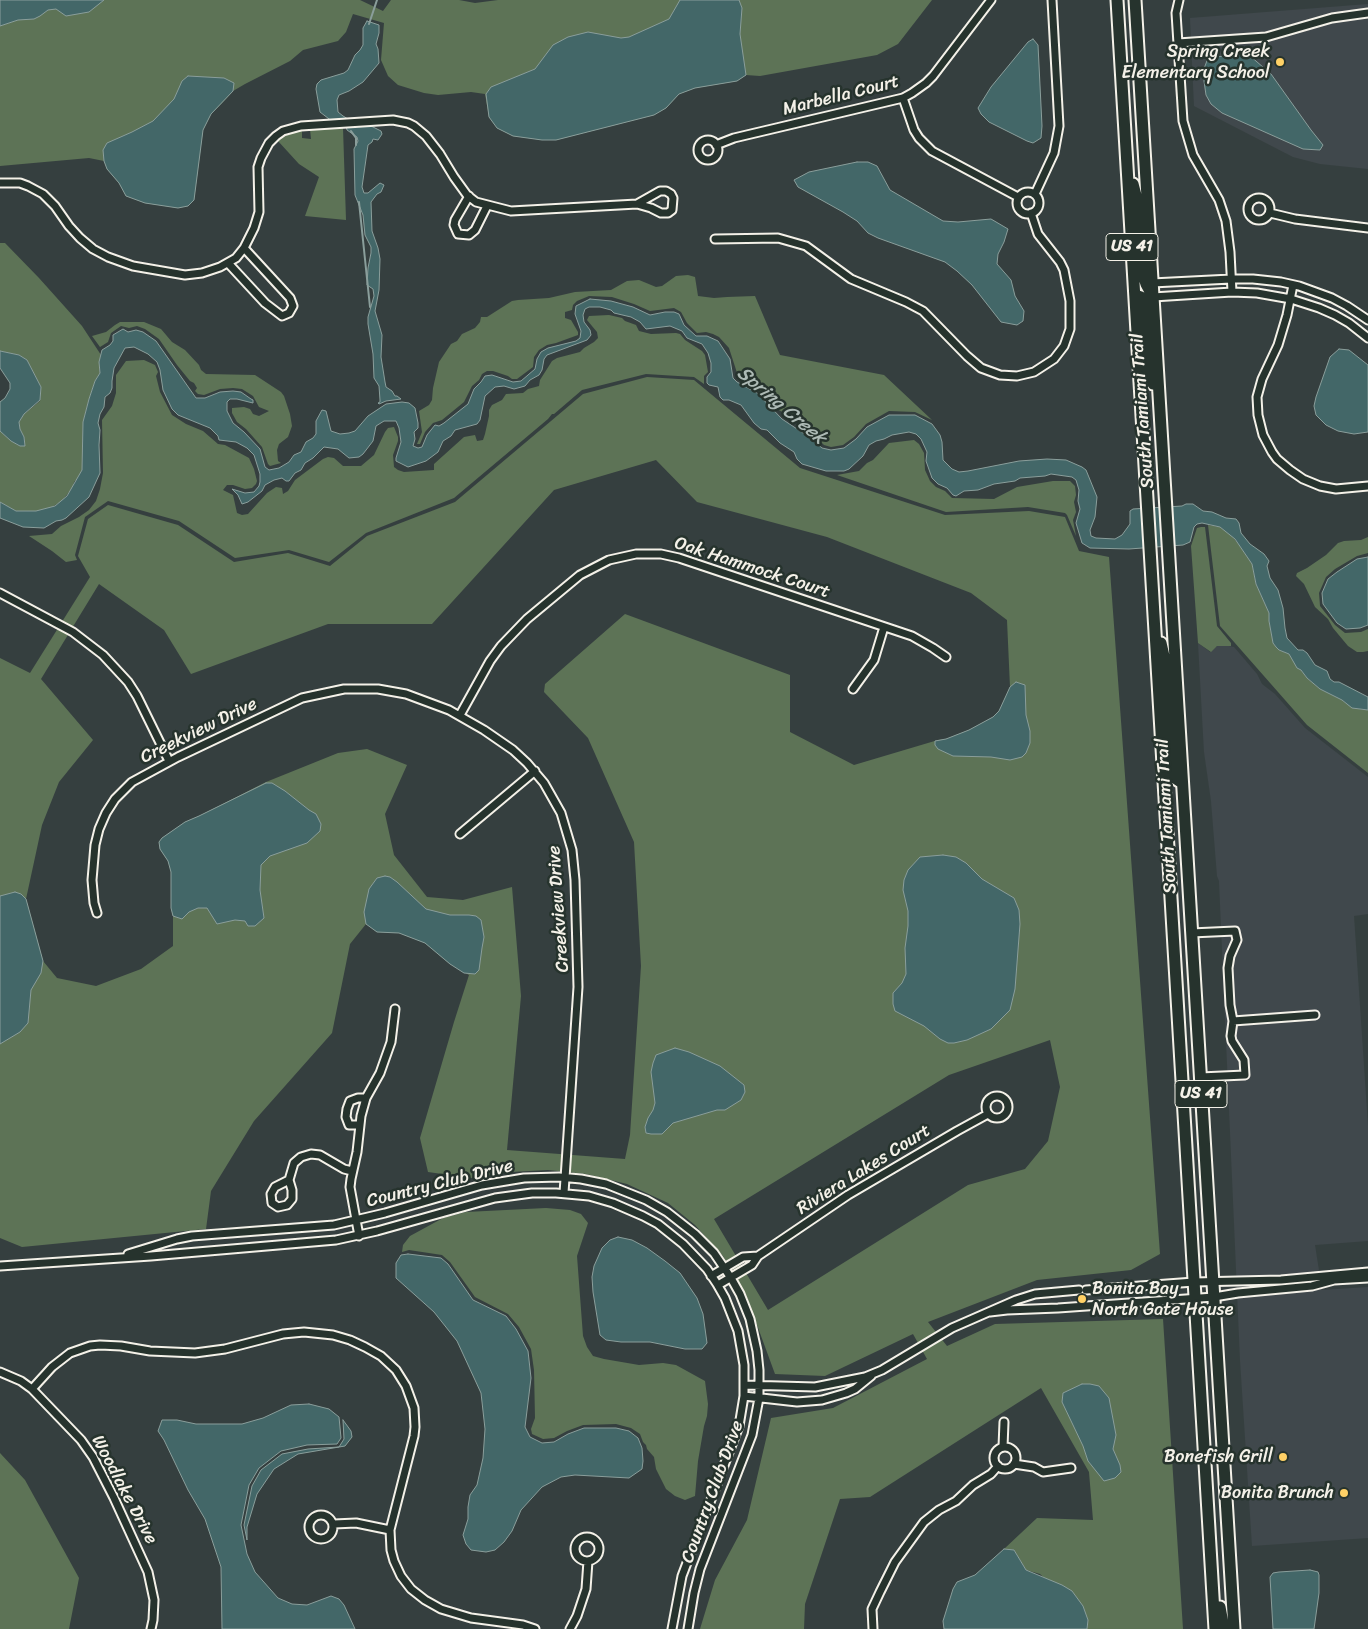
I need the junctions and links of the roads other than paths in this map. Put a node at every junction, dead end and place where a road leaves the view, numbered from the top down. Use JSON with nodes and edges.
{"nodes":[{"id":1,"x":991,"y":0,"type":"edge"},
{"id":2,"x":1052,"y":0,"type":"edge"},
{"id":3,"x":1116,"y":0,"type":"edge"},
{"id":4,"x":1135,"y":0,"type":"edge"},
{"id":5,"x":1179,"y":0,"type":"edge"},
{"id":6,"x":1368,"y":13,"type":"edge"},
{"id":7,"x":1178,"y":43,"type":"junction"},
{"id":8,"x":903,"y":98,"type":"junction"},
{"id":9,"x":716,"y":145,"type":"dead end"},
{"id":10,"x":1126,"y":150,"type":"junction"},
{"id":11,"x":0,"y":183,"type":"edge"},
{"id":12,"x":1035,"y":194,"type":"junction"},
{"id":13,"x":469,"y":196,"type":"junction"},
{"id":14,"x":1018,"y":198,"type":"junction"},
{"id":15,"x":637,"y":204,"type":"junction"},
{"id":16,"x":487,"y":206,"type":"junction"},
{"id":17,"x":1031,"y":213,"type":"junction"},
{"id":18,"x":1270,"y":213,"type":"dead end"},
{"id":19,"x":1368,"y":228,"type":"edge"},
{"id":20,"x":715,"y":239,"type":"dead end"},
{"id":21,"x":244,"y":248,"type":"junction"},
{"id":22,"x":228,"y":263,"type":"junction"},
{"id":23,"x":1231,"y":279,"type":"junction"},
{"id":24,"x":1152,"y":283,"type":"junction"},
{"id":25,"x":1293,"y":285,"type":"junction"},
{"id":26,"x":1232,"y":292,"type":"junction"},
{"id":27,"x":1135,"y":294,"type":"junction"},
{"id":28,"x":1153,"y":297,"type":"junction"},
{"id":29,"x":1291,"y":298,"type":"junction"},
{"id":30,"x":1368,"y":320,"type":"edge"},
{"id":31,"x":1368,"y":338,"type":"edge"},
{"id":32,"x":1160,"y":410,"type":"junction"},
{"id":33,"x":1368,"y":486,"type":"edge"},
{"id":34,"x":0,"y":593,"type":"edge"},
{"id":35,"x":1153,"y":604,"type":"junction"},
{"id":36,"x":884,"y":627,"type":"junction"},
{"id":37,"x":946,"y":658,"type":"dead end"},
{"id":38,"x":853,"y":689,"type":"dead end"},
{"id":39,"x":460,"y":715,"type":"junction"},
{"id":40,"x":169,"y":761,"type":"junction"},
{"id":41,"x":535,"y":771,"type":"junction"},
{"id":42,"x":1182,"y":783,"type":"junction"},
{"id":43,"x":460,"y":834,"type":"dead end"},
{"id":44,"x":98,"y":913,"type":"dead end"},
{"id":45,"x":1192,"y":934,"type":"junction"},
{"id":46,"x":395,"y":1009,"type":"dead end"},
{"id":47,"x":1315,"y":1015,"type":"dead end"},
{"id":48,"x":1233,"y":1021,"type":"junction"},
{"id":49,"x":1200,"y":1077,"type":"junction"},
{"id":50,"x":366,"y":1098,"type":"junction"},
{"id":51,"x":988,"y":1114,"type":"dead end"},
{"id":52,"x":359,"y":1125,"type":"junction"},
{"id":53,"x":352,"y":1171,"type":"junction"},
{"id":54,"x":566,"y":1178,"type":"junction"},
{"id":55,"x":289,"y":1180,"type":"dead end"},
{"id":56,"x":564,"y":1193,"type":"junction"},
{"id":57,"x":356,"y":1220,"type":"junction"},
{"id":58,"x":359,"y":1236,"type":"junction"},
{"id":59,"x":758,"y":1256,"type":"junction"},
{"id":60,"x":118,"y":1257,"type":"junction"},
{"id":61,"x":0,"y":1266,"type":"edge"},
{"id":62,"x":724,"y":1268,"type":"junction"},
{"id":63,"x":1368,"y":1272,"type":"edge"},
{"id":64,"x":711,"y":1276,"type":"junction"},
{"id":65,"x":731,"y":1278,"type":"junction"},
{"id":66,"x":1368,"y":1278,"type":"edge"},
{"id":67,"x":1194,"y":1282,"type":"junction"},
{"id":68,"x":1213,"y":1283,"type":"junction"},
{"id":69,"x":718,"y":1285,"type":"junction"},
{"id":70,"x":1214,"y":1297,"type":"junction"},
{"id":71,"x":1195,"y":1298,"type":"junction"},
{"id":72,"x":990,"y":1312,"type":"junction"},
{"id":73,"x":0,"y":1372,"type":"edge"},
{"id":74,"x":877,"y":1372,"type":"junction"},
{"id":75,"x":744,"y":1385,"type":"junction"},
{"id":76,"x":759,"y":1386,"type":"junction"},
{"id":77,"x":32,"y":1389,"type":"junction"},
{"id":78,"x":744,"y":1396,"type":"junction"},
{"id":79,"x":759,"y":1398,"type":"junction"},
{"id":80,"x":1004,"y":1422,"type":"dead end"},
{"id":81,"x":1003,"y":1447,"type":"junction"},
{"id":82,"x":1014,"y":1464,"type":"junction"},
{"id":83,"x":998,"y":1466,"type":"junction"},
{"id":84,"x":1071,"y":1468,"type":"dead end"},
{"id":85,"x":334,"y":1524,"type":"dead end"},
{"id":86,"x":390,"y":1530,"type":"junction"},
{"id":87,"x":588,"y":1561,"type":"dead end"},
{"id":88,"x":1212,"y":1571,"type":"junction"},
{"id":89,"x":151,"y":1629,"type":"edge"},
{"id":90,"x":535,"y":1629,"type":"edge"},
{"id":91,"x":570,"y":1629,"type":"edge"},
{"id":92,"x":672,"y":1629,"type":"edge"},
{"id":93,"x":688,"y":1629,"type":"edge"},
{"id":94,"x":873,"y":1629,"type":"edge"},
{"id":95,"x":1215,"y":1629,"type":"edge"},
{"id":96,"x":1224,"y":1629,"type":"edge"},
{"id":97,"x":1234,"y":1629,"type":"edge"}],
"edges":[{"from":1,"to":8,"type":"street","name":"Marbella Court"},
{"from":2,"to":12,"type":"street"},
{"from":3,"to":10,"type":"main road","name":"South Tamiami Trail","number":"US 41"},
{"from":4,"to":24,"type":"main road","name":"South Tamiami Trail","number":"US 41"},
{"from":5,"to":7,"type":"street"},
{"from":6,"to":7,"type":"street"},
{"from":7,"to":23,"type":"street"},
{"from":8,"to":9,"type":"street","name":"Marbella Court"},
{"from":8,"to":14,"type":"street"},
{"from":10,"to":27,"type":"main road","name":"South Tamiami Trail","number":"US 41"},
{"from":10,"to":28,"type":"main road"},
{"from":11,"to":22,"type":"street"},
{"from":12,"to":14,"type":"street"},
{"from":12,"to":17,"type":"street"},
{"from":13,"to":16,"type":"street"},
{"from":13,"to":16,"type":"street"},
{"from":13,"to":21,"type":"street"},
{"from":14,"to":17,"type":"street"},
{"from":15,"to":15,"type":"street"},
{"from":15,"to":16,"type":"street"},
{"from":17,"to":20,"type":"street"},
{"from":18,"to":19,"type":"street"},
{"from":21,"to":22,"type":"street"},
{"from":21,"to":22,"type":"street"},
{"from":23,"to":24,"type":"street"},
{"from":23,"to":25,"type":"street"},
{"from":23,"to":26,"type":"street"},
{"from":24,"to":28,"type":"main road","name":"South Tamiami Trail","number":"US 41"},
{"from":25,"to":29,"type":"street"},
{"from":25,"to":30,"type":"street"},
{"from":26,"to":28,"type":"street"},
{"from":26,"to":29,"type":"street"},
{"from":27,"to":32,"type":"main road"},
{"from":27,"to":35,"type":"main road","name":"South Tamiami Trail","number":"US 41"},
{"from":28,"to":32,"type":"main road","name":"South Tamiami Trail","number":"US 41"},
{"from":29,"to":31,"type":"street"},
{"from":29,"to":33,"type":"street"},
{"from":32,"to":42,"type":"main road","name":"South Tamiami Trail","number":"US 41"},
{"from":34,"to":40,"type":"street"},
{"from":35,"to":42,"type":"main road"},
{"from":35,"to":67,"type":"main road","name":"South Tamiami Trail","number":"US 41"},
{"from":36,"to":37,"type":"street","name":"Oak Hammock Court"},
{"from":36,"to":38,"type":"street"},
{"from":36,"to":39,"type":"street","name":"Oak Hammock Court"},
{"from":39,"to":40,"type":"street","name":"Creekview Drive"},
{"from":39,"to":41,"type":"street","name":"Creekview Drive"},
{"from":40,"to":44,"type":"street","name":"Creekview Drive"},
{"from":41,"to":43,"type":"street"},
{"from":41,"to":54,"type":"street","name":"Creekview Drive"},
{"from":42,"to":45,"type":"main road","name":"South Tamiami Trail","number":"US 41"},
{"from":45,"to":48,"type":"street"},
{"from":45,"to":49,"type":"main road","name":"South Tamiami Trail","number":"US 41"},
{"from":46,"to":50,"type":"street"},
{"from":47,"to":48,"type":"street"},
{"from":48,"to":49,"type":"street"},
{"from":49,"to":68,"type":"main road","name":"South Tamiami Trail","number":"US 41"},
{"from":50,"to":52,"type":"street"},
{"from":50,"to":52,"type":"street"},
{"from":51,"to":59,"type":"street","name":"Riviera Lakes Court"},
{"from":52,"to":53,"type":"street"},
{"from":53,"to":55,"type":"street"},
{"from":53,"to":57,"type":"street"},
{"from":54,"to":56,"type":"street","name":"Creekview Drive"},
{"from":54,"to":57,"type":"street","name":"Country Club Drive"},
{"from":54,"to":62,"type":"street","name":"Country Club Drive"},
{"from":56,"to":58,"type":"street","name":"Country Club Drive"},
{"from":56,"to":64,"type":"street","name":"Country Club Drive"},
{"from":57,"to":58,"type":"street"},
{"from":57,"to":60,"type":"street","name":"Country Club Drive"},
{"from":58,"to":60,"type":"street","name":"Country Club Drive"},
{"from":59,"to":62,"type":"street","name":"Riviera Lakes Court"},
{"from":59,"to":65,"type":"street","name":"Riviera Lakes Court"},
{"from":60,"to":61,"type":"street","name":"Country Club Drive"},
{"from":62,"to":64,"type":"street","name":"Riviera Lakes Court"},
{"from":62,"to":65,"type":"street","name":"Country Club Drive"},
{"from":63,"to":68,"type":"street"},
{"from":64,"to":69,"type":"street","name":"Country Club Drive"},
{"from":65,"to":69,"type":"street","name":"Riviera Lakes Court"},
{"from":65,"to":76,"type":"street","name":"Country Club Drive"},
{"from":66,"to":70,"type":"street"},
{"from":67,"to":68,"type":"street"},
{"from":67,"to":71,"type":"main road","name":"South Tamiami Trail","number":"US 41"},
{"from":67,"to":72,"type":"street"},
{"from":68,"to":70,"type":"main road","name":"South Tamiami Trail","number":"US 41"},
{"from":69,"to":75,"type":"street","name":"Country Club Drive"},
{"from":70,"to":71,"type":"street"},
{"from":70,"to":97,"type":"main road","name":"South Tamiami Trail","number":"US 41"},
{"from":71,"to":72,"type":"street"},
{"from":71,"to":88,"type":"main road","name":"South Tamiami Trail","number":"US 41"},
{"from":72,"to":74,"type":"street"},
{"from":73,"to":77,"type":"street","name":"Woodlake Drive"},
{"from":74,"to":76,"type":"street"},
{"from":74,"to":79,"type":"street"},
{"from":75,"to":76,"type":"street"},
{"from":75,"to":78,"type":"street","name":"Country Club Drive"},
{"from":76,"to":79,"type":"street","name":"Country Club Drive"},
{"from":77,"to":86,"type":"street"},
{"from":77,"to":89,"type":"street","name":"Woodlake Drive"},
{"from":78,"to":79,"type":"street"},
{"from":78,"to":92,"type":"street","name":"Country Club Drive"},
{"from":79,"to":93,"type":"street","name":"Country Club Drive"},
{"from":80,"to":81,"type":"street"},
{"from":81,"to":82,"type":"street"},
{"from":81,"to":83,"type":"street"},
{"from":82,"to":83,"type":"street"},
{"from":82,"to":84,"type":"street"},
{"from":83,"to":94,"type":"street"},
{"from":85,"to":86,"type":"street"},
{"from":86,"to":90,"type":"street"},
{"from":87,"to":91,"type":"street"},
{"from":88,"to":95,"type":"main road","name":"South Tamiami Trail","number":"US 41"},
{"from":88,"to":96,"type":"main road"}]}
